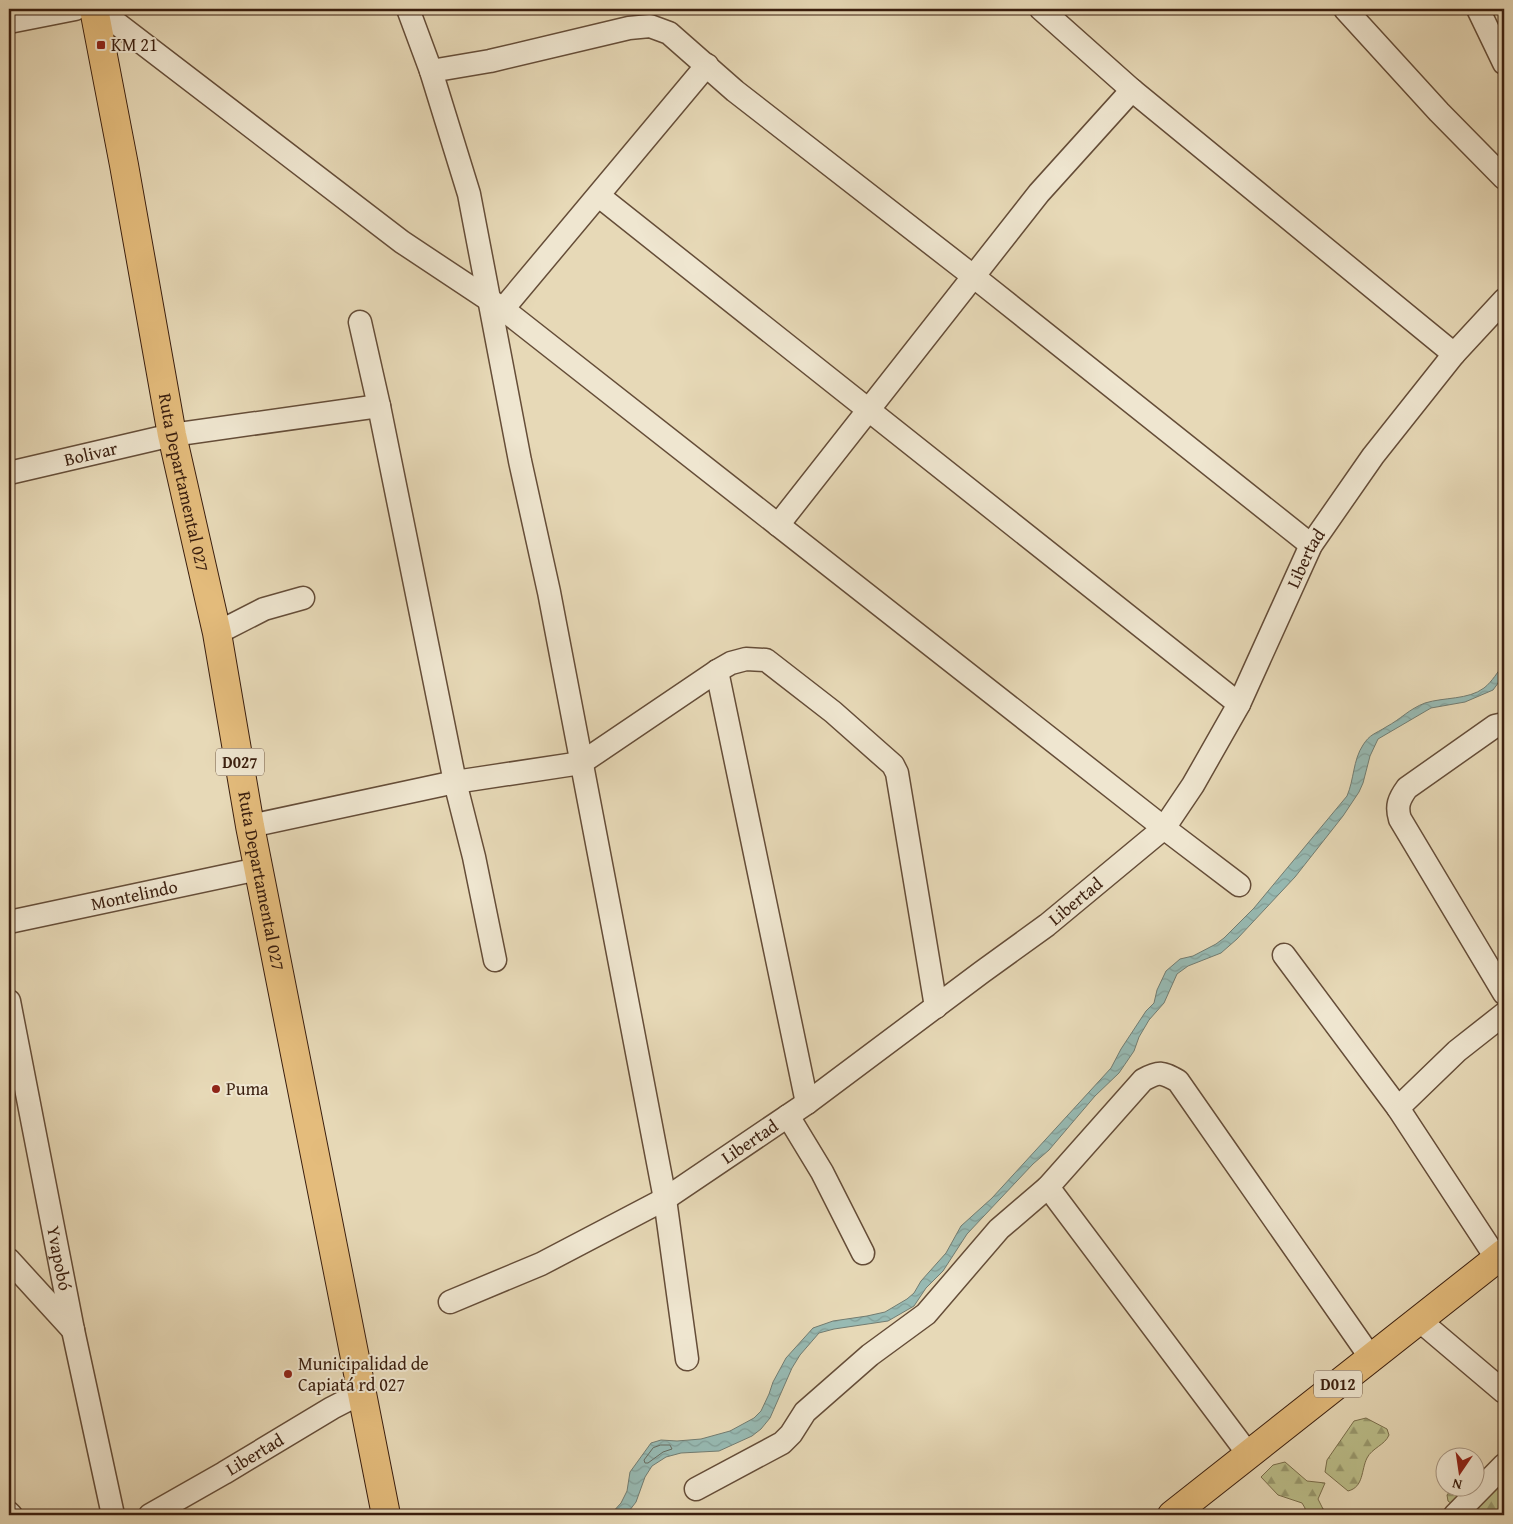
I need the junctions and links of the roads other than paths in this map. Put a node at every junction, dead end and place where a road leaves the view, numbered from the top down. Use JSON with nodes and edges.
{"nodes":[{"id":1,"x":75,"y":9,"type":"edge"},
{"id":2,"x":94,"y":9,"type":"edge"},
{"id":3,"x":98,"y":9,"type":"edge"},
{"id":4,"x":408,"y":9,"type":"edge"},
{"id":5,"x":1041,"y":9,"type":"edge"},
{"id":6,"x":1345,"y":9,"type":"edge"},
{"id":7,"x":1478,"y":9,"type":"edge"},
{"id":8,"x":46,"y":12,"type":"edge"},
{"id":9,"x":9,"y":22,"type":"edge"},
{"id":10,"x":1504,"y":63,"type":"edge"},
{"id":11,"x":706,"y":65,"type":"junction"},
{"id":12,"x":431,"y":71,"type":"junction"},
{"id":13,"x":1132,"y":90,"type":"junction"},
{"id":14,"x":1504,"y":178,"type":"edge"},
{"id":15,"x":599,"y":196,"type":"junction"},
{"id":16,"x":973,"y":276,"type":"junction"},
{"id":17,"x":1504,"y":300,"type":"edge"},
{"id":18,"x":495,"y":305,"type":"junction"},
{"id":19,"x":360,"y":322,"type":"dead end"},
{"id":20,"x":1454,"y":354,"type":"junction"},
{"id":21,"x":379,"y":406,"type":"junction"},
{"id":22,"x":869,"y":411,"type":"junction"},
{"id":23,"x":172,"y":435,"type":"junction"},
{"id":24,"x":9,"y":473,"type":"edge"},
{"id":25,"x":778,"y":525,"type":"junction"},
{"id":26,"x":1311,"y":545,"type":"junction"},
{"id":27,"x":303,"y":598,"type":"dead end"},
{"id":28,"x":217,"y":633,"type":"junction"},
{"id":29,"x":717,"y":670,"type":"junction"},
{"id":30,"x":1239,"y":704,"type":"junction"},
{"id":31,"x":1504,"y":724,"type":"edge"},
{"id":32,"x":581,"y":763,"type":"junction"},
{"id":33,"x":455,"y":782,"type":"junction"},
{"id":34,"x":250,"y":826,"type":"junction"},
{"id":35,"x":1164,"y":828,"type":"junction"},
{"id":36,"x":258,"y":869,"type":"junction"},
{"id":37,"x":1239,"y":884,"type":"dead end"},
{"id":38,"x":9,"y":922,"type":"edge"},
{"id":39,"x":1284,"y":955,"type":"dead end"},
{"id":40,"x":495,"y":960,"type":"dead end"},
{"id":41,"x":1504,"y":994,"type":"edge"},
{"id":42,"x":9,"y":1001,"type":"edge"},
{"id":43,"x":936,"y":1007,"type":"junction"},
{"id":44,"x":1504,"y":1014,"type":"edge"},
{"id":45,"x":807,"y":1103,"type":"junction"},
{"id":46,"x":1398,"y":1108,"type":"junction"},
{"id":47,"x":788,"y":1116,"type":"junction"},
{"id":48,"x":1048,"y":1187,"type":"junction"},
{"id":49,"x":665,"y":1199,"type":"junction"},
{"id":50,"x":863,"y":1253,"type":"dead end"},
{"id":51,"x":1501,"y":1256,"type":"edge"},
{"id":52,"x":9,"y":1260,"type":"edge"},
{"id":53,"x":450,"y":1302,"type":"dead end"},
{"id":54,"x":1419,"y":1320,"type":"junction"},
{"id":55,"x":73,"y":1330,"type":"junction"},
{"id":56,"x":1371,"y":1358,"type":"junction"},
{"id":57,"x":687,"y":1359,"type":"dead end"},
{"id":58,"x":1504,"y":1392,"type":"edge"},
{"id":59,"x":361,"y":1393,"type":"junction"},
{"id":60,"x":1249,"y":1454,"type":"junction"},
{"id":61,"x":1504,"y":1465,"type":"edge"},
{"id":62,"x":696,"y":1489,"type":"dead end"},
{"id":63,"x":113,"y":1515,"type":"edge"},
{"id":64,"x":150,"y":1515,"type":"edge"},
{"id":65,"x":386,"y":1515,"type":"edge"},
{"id":66,"x":1172,"y":1515,"type":"edge"},
{"id":67,"x":1455,"y":1515,"type":"edge"}],
"edges":[{"from":1,"to":8,"type":"street"},
{"from":2,"to":23,"type":"main road","name":"Ruta Departamental 027","number":"D027"},
{"from":3,"to":18,"type":"street"},
{"from":4,"to":12,"type":"street"},
{"from":5,"to":13,"type":"street"},
{"from":6,"to":14,"type":"street"},
{"from":7,"to":10,"type":"street"},
{"from":8,"to":9,"type":"street"},
{"from":11,"to":12,"type":"street"},
{"from":11,"to":15,"type":"street"},
{"from":11,"to":16,"type":"street"},
{"from":12,"to":18,"type":"street"},
{"from":13,"to":16,"type":"street"},
{"from":13,"to":20,"type":"street"},
{"from":15,"to":18,"type":"street"},
{"from":15,"to":22,"type":"street"},
{"from":16,"to":22,"type":"street"},
{"from":16,"to":26,"type":"street"},
{"from":17,"to":20,"type":"street","name":"Libertad"},
{"from":18,"to":25,"type":"street"},
{"from":18,"to":32,"type":"street"},
{"from":19,"to":21,"type":"street"},
{"from":20,"to":26,"type":"street","name":"Libertad"},
{"from":21,"to":23,"type":"street","name":"Bolivar"},
{"from":21,"to":33,"type":"street"},
{"from":22,"to":25,"type":"street"},
{"from":22,"to":30,"type":"street"},
{"from":23,"to":24,"type":"street","name":"Bolivar"},
{"from":23,"to":28,"type":"main road","name":"Ruta Departamental 027","number":"D027"},
{"from":25,"to":35,"type":"street"},
{"from":26,"to":30,"type":"street","name":"Libertad"},
{"from":27,"to":28,"type":"street"},
{"from":28,"to":34,"type":"main road","name":"Ruta Departamental 027","number":"D027"},
{"from":29,"to":32,"type":"street"},
{"from":29,"to":43,"type":"street"},
{"from":29,"to":45,"type":"street"},
{"from":30,"to":35,"type":"street","name":"Libertad"},
{"from":31,"to":41,"type":"street"},
{"from":32,"to":33,"type":"street"},
{"from":32,"to":49,"type":"street"},
{"from":33,"to":34,"type":"street"},
{"from":33,"to":40,"type":"street"},
{"from":34,"to":36,"type":"main road","name":"Ruta Departamental 027","number":"D027"},
{"from":35,"to":37,"type":"street"},
{"from":35,"to":43,"type":"street","name":"Libertad"},
{"from":36,"to":38,"type":"street","name":"Montelindo"},
{"from":36,"to":59,"type":"main road","name":"Ruta Departamental 027","number":"D027"},
{"from":39,"to":46,"type":"street"},
{"from":42,"to":55,"type":"street","name":"Yvapobó"},
{"from":43,"to":45,"type":"street","name":"Libertad"},
{"from":44,"to":46,"type":"street"},
{"from":45,"to":47,"type":"street","name":"Libertad"},
{"from":46,"to":51,"type":"street"},
{"from":47,"to":49,"type":"street","name":"Libertad"},
{"from":47,"to":50,"type":"street"},
{"from":48,"to":56,"type":"street"},
{"from":48,"to":60,"type":"street"},
{"from":48,"to":62,"type":"street"},
{"from":49,"to":53,"type":"street","name":"Libertad"},
{"from":49,"to":57,"type":"street"},
{"from":51,"to":54,"type":"main road","number":"D012"},
{"from":52,"to":55,"type":"street"},
{"from":54,"to":56,"type":"main road","number":"D012"},
{"from":54,"to":58,"type":"street"},
{"from":55,"to":63,"type":"street","name":"Yvapobó"},
{"from":56,"to":60,"type":"main road","number":"D012"},
{"from":59,"to":64,"type":"street","name":"Libertad"},
{"from":59,"to":65,"type":"main road","name":"Ruta Departamental 027","number":"D027"},
{"from":60,"to":66,"type":"main road","number":"D012"},
{"from":61,"to":67,"type":"street"}]}
